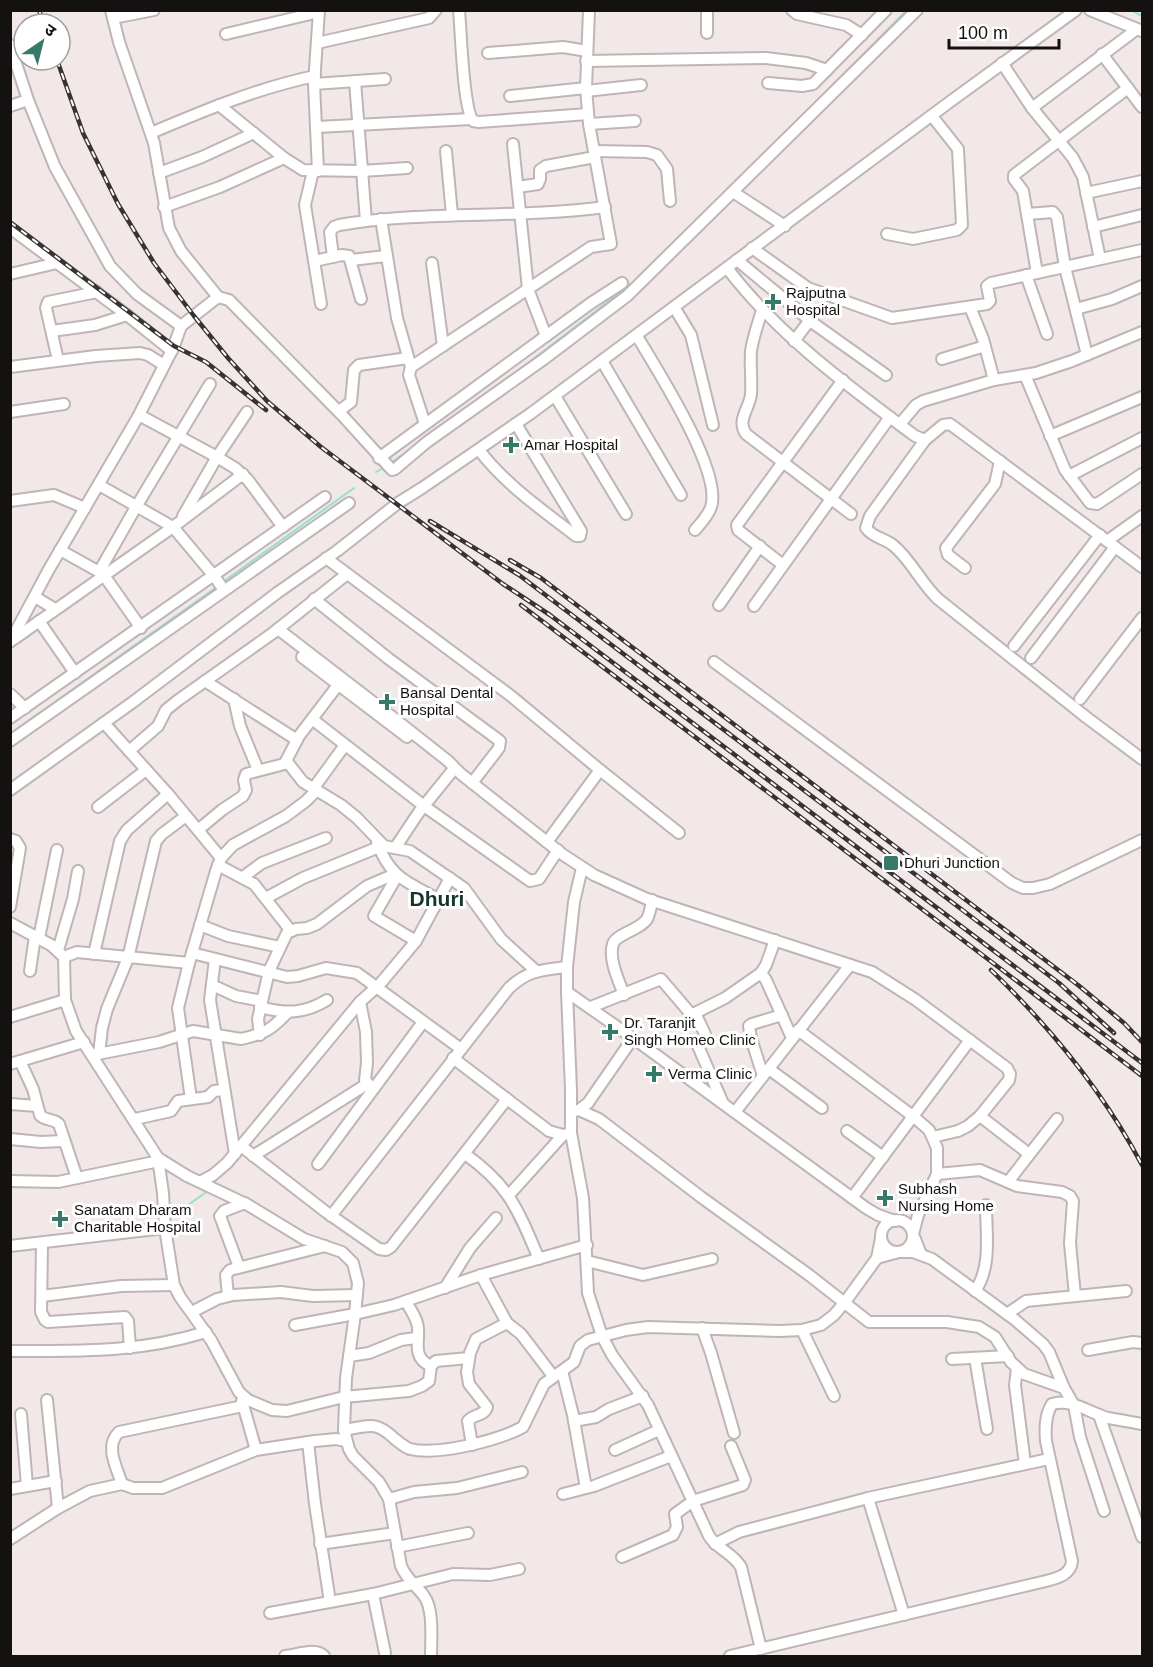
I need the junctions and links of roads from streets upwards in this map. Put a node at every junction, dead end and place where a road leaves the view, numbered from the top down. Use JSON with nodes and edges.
{"nodes":[{"id":1,"x":154,"y":10,"type":"edge"},
{"id":2,"x":436,"y":10,"type":"edge"},
{"id":3,"x":459,"y":10,"type":"edge"},
{"id":4,"x":589,"y":10,"type":"edge"},
{"id":5,"x":707,"y":10,"type":"edge"},
{"id":6,"x":792,"y":10,"type":"edge"},
{"id":7,"x":886,"y":10,"type":"edge"},
{"id":8,"x":917,"y":10,"type":"edge"},
{"id":9,"x":1076,"y":10,"type":"edge"},
{"id":10,"x":1090,"y":10,"type":"edge"},
{"id":11,"x":319,"y":11,"type":"edge"},
{"id":12,"x":112,"y":14,"type":"edge"},
{"id":13,"x":1140,"y":30,"type":"edge"},
{"id":14,"x":707,"y":33,"type":"dead end"},
{"id":15,"x":226,"y":34,"type":"dead end"},
{"id":16,"x":862,"y":35,"type":"junction"},
{"id":17,"x":317,"y":43,"type":"junction"},
{"id":18,"x":10,"y":45,"type":"edge"},
{"id":19,"x":488,"y":53,"type":"dead end"},
{"id":20,"x":1102,"y":54,"type":"junction"},
{"id":21,"x":586,"y":56,"type":"junction"},
{"id":22,"x":1002,"y":63,"type":"junction"},
{"id":23,"x":827,"y":70,"type":"junction"},
{"id":24,"x":385,"y":79,"type":"dead end"},
{"id":25,"x":314,"y":80,"type":"junction"},
{"id":26,"x":355,"y":81,"type":"junction"},
{"id":27,"x":768,"y":83,"type":"dead end"},
{"id":28,"x":641,"y":85,"type":"dead end"},
{"id":29,"x":1128,"y":88,"type":"junction"},
{"id":30,"x":586,"y":89,"type":"junction"},
{"id":31,"x":510,"y":96,"type":"dead end"},
{"id":32,"x":28,"y":100,"type":"junction"},
{"id":33,"x":219,"y":105,"type":"junction"},
{"id":34,"x":10,"y":106,"type":"edge"},
{"id":35,"x":1143,"y":107,"type":"edge"},
{"id":36,"x":1032,"y":108,"type":"junction"},
{"id":37,"x":932,"y":116,"type":"junction"},
{"id":38,"x":471,"y":119,"type":"junction"},
{"id":39,"x":589,"y":119,"type":"junction"},
{"id":40,"x":635,"y":121,"type":"dead end"},
{"id":41,"x":359,"y":124,"type":"junction"},
{"id":42,"x":317,"y":127,"type":"junction"},
{"id":43,"x":151,"y":133,"type":"junction"},
{"id":44,"x":254,"y":133,"type":"junction"},
{"id":45,"x":1058,"y":140,"type":"junction"},
{"id":46,"x":513,"y":144,"type":"dead end"},
{"id":47,"x":446,"y":151,"type":"dead end"},
{"id":48,"x":595,"y":154,"type":"junction"},
{"id":49,"x":284,"y":158,"type":"junction"},
{"id":50,"x":407,"y":168,"type":"dead end"},
{"id":51,"x":315,"y":171,"type":"junction"},
{"id":52,"x":362,"y":171,"type":"junction"},
{"id":53,"x":159,"y":173,"type":"junction"},
{"id":54,"x":1143,"y":181,"type":"edge"},
{"id":55,"x":518,"y":187,"type":"junction"},
{"id":56,"x":733,"y":192,"type":"junction"},
{"id":57,"x":1086,"y":193,"type":"junction"},
{"id":58,"x":670,"y":201,"type":"dead end"},
{"id":59,"x":164,"y":207,"type":"junction"},
{"id":60,"x":605,"y":207,"type":"junction"},
{"id":61,"x":520,"y":213,"type":"junction"},
{"id":62,"x":1027,"y":214,"type":"junction"},
{"id":63,"x":452,"y":215,"type":"junction"},
{"id":64,"x":1143,"y":215,"type":"edge"},
{"id":65,"x":381,"y":219,"type":"junction"},
{"id":66,"x":366,"y":221,"type":"junction"},
{"id":67,"x":785,"y":226,"type":"junction"},
{"id":68,"x":1093,"y":227,"type":"junction"},
{"id":69,"x":10,"y":228,"type":"edge"},
{"id":70,"x":887,"y":234,"type":"dead end"},
{"id":71,"x":753,"y":248,"type":"junction"},
{"id":72,"x":1143,"y":250,"type":"edge"},
{"id":73,"x":386,"y":256,"type":"junction"},
{"id":74,"x":333,"y":257,"type":"junction"},
{"id":75,"x":1100,"y":259,"type":"junction"},
{"id":76,"x":351,"y":260,"type":"junction"},
{"id":77,"x":737,"y":260,"type":"junction"},
{"id":78,"x":314,"y":261,"type":"junction"},
{"id":79,"x":432,"y":262,"type":"dead end"},
{"id":80,"x":57,"y":263,"type":"junction"},
{"id":81,"x":1065,"y":267,"type":"junction"},
{"id":82,"x":727,"y":268,"type":"junction"},
{"id":83,"x":10,"y":274,"type":"edge"},
{"id":84,"x":1031,"y":274,"type":"junction"},
{"id":85,"x":622,"y":283,"type":"dead end"},
{"id":86,"x":1143,"y":286,"type":"edge"},
{"id":87,"x":528,"y":289,"type":"junction"},
{"id":88,"x":97,"y":292,"type":"junction"},
{"id":89,"x":218,"y":297,"type":"junction"},
{"id":90,"x":361,"y":299,"type":"dead end"},
{"id":91,"x":321,"y":304,"type":"dead end"},
{"id":92,"x":674,"y":307,"type":"junction"},
{"id":93,"x":970,"y":307,"type":"junction"},
{"id":94,"x":1076,"y":309,"type":"junction"},
{"id":95,"x":762,"y":310,"type":"junction"},
{"id":96,"x":127,"y":315,"type":"junction"},
{"id":97,"x":810,"y":320,"type":"junction"},
{"id":98,"x":181,"y":326,"type":"junction"},
{"id":99,"x":52,"y":331,"type":"junction"},
{"id":100,"x":1143,"y":332,"type":"edge"},
{"id":101,"x":1047,"y":334,"type":"dead end"},
{"id":102,"x":546,"y":336,"type":"junction"},
{"id":103,"x":637,"y":336,"type":"junction"},
{"id":104,"x":794,"y":341,"type":"junction"},
{"id":105,"x":443,"y":346,"type":"junction"},
{"id":106,"x":985,"y":346,"type":"junction"},
{"id":107,"x":172,"y":351,"type":"junction"},
{"id":108,"x":1087,"y":355,"type":"junction"},
{"id":109,"x":58,"y":360,"type":"junction"},
{"id":110,"x":942,"y":360,"type":"dead end"},
{"id":111,"x":602,"y":361,"type":"junction"},
{"id":112,"x":410,"y":363,"type":"junction"},
{"id":113,"x":164,"y":365,"type":"junction"},
{"id":114,"x":10,"y":367,"type":"edge"},
{"id":115,"x":886,"y":375,"type":"dead end"},
{"id":116,"x":1025,"y":375,"type":"junction"},
{"id":117,"x":843,"y":380,"type":"junction"},
{"id":118,"x":994,"y":380,"type":"junction"},
{"id":119,"x":210,"y":384,"type":"dead end"},
{"id":120,"x":555,"y":396,"type":"junction"},
{"id":121,"x":1143,"y":397,"type":"edge"},
{"id":122,"x":64,"y":404,"type":"dead end"},
{"id":123,"x":339,"y":411,"type":"junction"},
{"id":124,"x":10,"y":412,"type":"edge"},
{"id":125,"x":247,"y":412,"type":"dead end"},
{"id":126,"x":139,"y":415,"type":"junction"},
{"id":127,"x":895,"y":421,"type":"junction"},
{"id":128,"x":425,"y":424,"type":"junction"},
{"id":129,"x":516,"y":424,"type":"junction"},
{"id":130,"x":713,"y":425,"type":"dead end"},
{"id":131,"x":177,"y":436,"type":"junction"},
{"id":132,"x":1050,"y":436,"type":"junction"},
{"id":133,"x":1143,"y":438,"type":"edge"},
{"id":134,"x":925,"y":440,"type":"junction"},
{"id":135,"x":479,"y":450,"type":"junction"},
{"id":136,"x":217,"y":457,"type":"junction"},
{"id":137,"x":1000,"y":461,"type":"junction"},
{"id":138,"x":384,"y":462,"type":"junction"},
{"id":139,"x":783,"y":462,"type":"junction"},
{"id":140,"x":243,"y":474,"type":"junction"},
{"id":141,"x":1143,"y":474,"type":"edge"},
{"id":142,"x":1069,"y":476,"type":"junction"},
{"id":143,"x":99,"y":485,"type":"junction"},
{"id":144,"x":681,"y":495,"type":"dead end"},
{"id":145,"x":325,"y":497,"type":"dead end"},
{"id":146,"x":831,"y":500,"type":"junction"},
{"id":147,"x":10,"y":501,"type":"edge"},
{"id":148,"x":349,"y":503,"type":"dead end"},
{"id":149,"x":136,"y":507,"type":"junction"},
{"id":150,"x":85,"y":508,"type":"junction"},
{"id":151,"x":626,"y":514,"type":"dead end"},
{"id":152,"x":851,"y":514,"type":"dead end"},
{"id":153,"x":1143,"y":516,"type":"edge"},
{"id":154,"x":176,"y":524,"type":"junction"},
{"id":155,"x":283,"y":527,"type":"junction"},
{"id":156,"x":695,"y":530,"type":"dead end"},
{"id":157,"x":1107,"y":541,"type":"junction"},
{"id":158,"x":760,"y":546,"type":"junction"},
{"id":159,"x":60,"y":550,"type":"junction"},
{"id":160,"x":326,"y":558,"type":"junction"},
{"id":161,"x":783,"y":565,"type":"junction"},
{"id":162,"x":1143,"y":567,"type":"edge"},
{"id":163,"x":965,"y":568,"type":"dead end"},
{"id":164,"x":101,"y":573,"type":"junction"},
{"id":165,"x":347,"y":574,"type":"junction"},
{"id":166,"x":219,"y":583,"type":"junction"},
{"id":167,"x":35,"y":597,"type":"junction"},
{"id":168,"x":314,"y":599,"type":"junction"},
{"id":169,"x":719,"y":605,"type":"dead end"},
{"id":170,"x":754,"y":606,"type":"dead end"},
{"id":171,"x":56,"y":609,"type":"junction"},
{"id":172,"x":1143,"y":618,"type":"edge"},
{"id":173,"x":39,"y":621,"type":"junction"},
{"id":174,"x":141,"y":628,"type":"junction"},
{"id":175,"x":275,"y":631,"type":"junction"},
{"id":176,"x":11,"y":641,"type":"edge"},
{"id":177,"x":1014,"y":646,"type":"dead end"},
{"id":178,"x":1031,"y":658,"type":"dead end"},
{"id":179,"x":714,"y":662,"type":"dead end"},
{"id":180,"x":75,"y":673,"type":"junction"},
{"id":181,"x":205,"y":681,"type":"junction"},
{"id":182,"x":338,"y":685,"type":"junction"},
{"id":183,"x":10,"y":694,"type":"edge"},
{"id":184,"x":234,"y":699,"type":"junction"},
{"id":185,"x":1080,"y":699,"type":"dead end"},
{"id":186,"x":25,"y":708,"type":"junction"},
{"id":187,"x":10,"y":718,"type":"edge"},
{"id":188,"x":312,"y":719,"type":"junction"},
{"id":189,"x":104,"y":723,"type":"junction"},
{"id":190,"x":297,"y":740,"type":"junction"},
{"id":191,"x":10,"y":741,"type":"edge"},
{"id":192,"x":345,"y":745,"type":"junction"},
{"id":193,"x":129,"y":751,"type":"junction"},
{"id":194,"x":1143,"y":759,"type":"edge"},
{"id":195,"x":285,"y":763,"type":"junction"},
{"id":196,"x":146,"y":770,"type":"junction"},
{"id":197,"x":258,"y":770,"type":"junction"},
{"id":198,"x":600,"y":770,"type":"junction"},
{"id":199,"x":457,"y":772,"type":"junction"},
{"id":200,"x":472,"y":783,"type":"junction"},
{"id":201,"x":10,"y":790,"type":"edge"},
{"id":202,"x":315,"y":790,"type":"junction"},
{"id":203,"x":168,"y":794,"type":"junction"},
{"id":204,"x":424,"y":806,"type":"junction"},
{"id":205,"x":98,"y":807,"type":"dead end"},
{"id":206,"x":186,"y":816,"type":"junction"},
{"id":207,"x":198,"y":830,"type":"junction"},
{"id":208,"x":679,"y":833,"type":"dead end"},
{"id":209,"x":326,"y":838,"type":"dead end"},
{"id":210,"x":10,"y":839,"type":"edge"},
{"id":211,"x":1143,"y":840,"type":"edge"},
{"id":212,"x":548,"y":842,"type":"junction"},
{"id":213,"x":377,"y":843,"type":"junction"},
{"id":214,"x":395,"y":848,"type":"junction"},
{"id":215,"x":57,"y":850,"type":"dead end"},
{"id":216,"x":558,"y":850,"type":"junction"},
{"id":217,"x":220,"y":861,"type":"junction"},
{"id":218,"x":582,"y":868,"type":"junction"},
{"id":219,"x":78,"y":871,"type":"dead end"},
{"id":220,"x":396,"y":875,"type":"junction"},
{"id":221,"x":243,"y":877,"type":"junction"},
{"id":222,"x":450,"y":878,"type":"junction"},
{"id":223,"x":266,"y":898,"type":"junction"},
{"id":224,"x":438,"y":899,"type":"junction"},
{"id":225,"x":652,"y":900,"type":"junction"},
{"id":226,"x":10,"y":907,"type":"edge"},
{"id":227,"x":10,"y":923,"type":"edge"},
{"id":228,"x":200,"y":926,"type":"junction"},
{"id":229,"x":291,"y":931,"type":"junction"},
{"id":230,"x":37,"y":937,"type":"junction"},
{"id":231,"x":775,"y":940,"type":"junction"},
{"id":232,"x":416,"y":941,"type":"junction"},
{"id":233,"x":280,"y":947,"type":"junction"},
{"id":234,"x":61,"y":954,"type":"junction"},
{"id":235,"x":94,"y":954,"type":"junction"},
{"id":236,"x":128,"y":958,"type":"junction"},
{"id":237,"x":190,"y":958,"type":"junction"},
{"id":238,"x":215,"y":959,"type":"junction"},
{"id":239,"x":850,"y":965,"type":"junction"},
{"id":240,"x":567,"y":967,"type":"junction"},
{"id":241,"x":30,"y":971,"type":"dead end"},
{"id":242,"x":269,"y":971,"type":"junction"},
{"id":243,"x":536,"y":971,"type":"junction"},
{"id":244,"x":761,"y":973,"type":"junction"},
{"id":245,"x":212,"y":985,"type":"junction"},
{"id":246,"x":376,"y":988,"type":"junction"},
{"id":247,"x":567,"y":992,"type":"junction"},
{"id":248,"x":624,"y":995,"type":"junction"},
{"id":249,"x":65,"y":1000,"type":"junction"},
{"id":250,"x":327,"y":1000,"type":"dead end"},
{"id":251,"x":360,"y":1002,"type":"junction"},
{"id":252,"x":261,"y":1004,"type":"junction"},
{"id":253,"x":591,"y":1007,"type":"junction"},
{"id":254,"x":287,"y":1013,"type":"junction"},
{"id":255,"x":695,"y":1013,"type":"junction"},
{"id":256,"x":782,"y":1015,"type":"junction"},
{"id":257,"x":10,"y":1017,"type":"edge"},
{"id":258,"x":423,"y":1022,"type":"junction"},
{"id":259,"x":181,"y":1034,"type":"junction"},
{"id":260,"x":214,"y":1034,"type":"junction"},
{"id":261,"x":795,"y":1034,"type":"junction"},
{"id":262,"x":260,"y":1035,"type":"junction"},
{"id":263,"x":633,"y":1038,"type":"junction"},
{"id":264,"x":970,"y":1040,"type":"junction"},
{"id":265,"x":84,"y":1042,"type":"junction"},
{"id":266,"x":96,"y":1054,"type":"junction"},
{"id":267,"x":457,"y":1054,"type":"junction"},
{"id":268,"x":15,"y":1063,"type":"edge"},
{"id":269,"x":766,"y":1072,"type":"junction"},
{"id":270,"x":370,"y":1086,"type":"junction"},
{"id":271,"x":224,"y":1090,"type":"junction"},
{"id":272,"x":191,"y":1099,"type":"junction"},
{"id":273,"x":507,"y":1099,"type":"junction"},
{"id":274,"x":722,"y":1102,"type":"junction"},
{"id":275,"x":10,"y":1104,"type":"edge"},
{"id":276,"x":37,"y":1106,"type":"junction"},
{"id":277,"x":822,"y":1108,"type":"dead end"},
{"id":278,"x":575,"y":1111,"type":"junction"},
{"id":279,"x":735,"y":1112,"type":"junction"},
{"id":280,"x":980,"y":1116,"type":"junction"},
{"id":281,"x":914,"y":1117,"type":"junction"},
{"id":282,"x":135,"y":1119,"type":"junction"},
{"id":283,"x":1057,"y":1119,"type":"dead end"},
{"id":284,"x":847,"y":1131,"type":"dead end"},
{"id":285,"x":567,"y":1134,"type":"junction"},
{"id":286,"x":933,"y":1137,"type":"junction"},
{"id":287,"x":10,"y":1139,"type":"edge"},
{"id":288,"x":63,"y":1141,"type":"junction"},
{"id":289,"x":238,"y":1150,"type":"junction"},
{"id":290,"x":465,"y":1154,"type":"junction"},
{"id":291,"x":1029,"y":1154,"type":"junction"},
{"id":292,"x":253,"y":1156,"type":"junction"},
{"id":293,"x":883,"y":1157,"type":"junction"},
{"id":294,"x":158,"y":1160,"type":"junction"},
{"id":295,"x":318,"y":1164,"type":"dead end"},
{"id":296,"x":937,"y":1174,"type":"junction"},
{"id":297,"x":77,"y":1178,"type":"junction"},
{"id":298,"x":10,"y":1181,"type":"edge"},
{"id":299,"x":200,"y":1182,"type":"junction"},
{"id":300,"x":1008,"y":1182,"type":"junction"},
{"id":301,"x":509,"y":1195,"type":"junction"},
{"id":302,"x":852,"y":1198,"type":"junction"},
{"id":303,"x":245,"y":1203,"type":"junction"},
{"id":304,"x":986,"y":1205,"type":"dead end"},
{"id":305,"x":878,"y":1215,"type":"junction"},
{"id":306,"x":918,"y":1215,"type":"junction"},
{"id":307,"x":331,"y":1216,"type":"junction"},
{"id":308,"x":496,"y":1218,"type":"dead end"},
{"id":309,"x":898,"y":1221,"type":"junction"},
{"id":310,"x":165,"y":1228,"type":"junction"},
{"id":311,"x":913,"y":1234,"type":"junction"},
{"id":312,"x":882,"y":1235,"type":"junction"},
{"id":313,"x":42,"y":1243,"type":"junction"},
{"id":314,"x":587,"y":1245,"type":"junction"},
{"id":315,"x":10,"y":1246,"type":"edge"},
{"id":316,"x":326,"y":1246,"type":"junction"},
{"id":317,"x":899,"y":1252,"type":"junction"},
{"id":318,"x":921,"y":1254,"type":"junction"},
{"id":319,"x":877,"y":1258,"type":"junction"},
{"id":320,"x":539,"y":1259,"type":"junction"},
{"id":321,"x":712,"y":1259,"type":"dead end"},
{"id":322,"x":586,"y":1261,"type":"junction"},
{"id":323,"x":239,"y":1267,"type":"junction"},
{"id":324,"x":481,"y":1275,"type":"junction"},
{"id":325,"x":174,"y":1285,"type":"junction"},
{"id":326,"x":445,"y":1288,"type":"junction"},
{"id":327,"x":1126,"y":1290,"type":"dead end"},
{"id":328,"x":975,"y":1291,"type":"junction"},
{"id":329,"x":357,"y":1295,"type":"junction"},
{"id":330,"x":42,"y":1296,"type":"junction"},
{"id":331,"x":228,"y":1296,"type":"junction"},
{"id":332,"x":1074,"y":1296,"type":"junction"},
{"id":333,"x":406,"y":1301,"type":"junction"},
{"id":334,"x":845,"y":1302,"type":"junction"},
{"id":335,"x":192,"y":1312,"type":"junction"},
{"id":336,"x":356,"y":1314,"type":"junction"},
{"id":337,"x":1007,"y":1314,"type":"junction"},
{"id":338,"x":507,"y":1323,"type":"junction"},
{"id":339,"x":295,"y":1325,"type":"dead end"},
{"id":340,"x":702,"y":1328,"type":"junction"},
{"id":341,"x":802,"y":1330,"type":"junction"},
{"id":342,"x":206,"y":1332,"type":"junction"},
{"id":343,"x":602,"y":1336,"type":"junction"},
{"id":344,"x":416,"y":1338,"type":"junction"},
{"id":345,"x":1143,"y":1343,"type":"edge"},
{"id":346,"x":130,"y":1348,"type":"junction"},
{"id":347,"x":1088,"y":1350,"type":"dead end"},
{"id":348,"x":10,"y":1351,"type":"edge"},
{"id":349,"x":349,"y":1356,"type":"junction"},
{"id":350,"x":1008,"y":1356,"type":"junction"},
{"id":351,"x":469,"y":1358,"type":"junction"},
{"id":352,"x":975,"y":1358,"type":"junction"},
{"id":353,"x":952,"y":1359,"type":"dead end"},
{"id":354,"x":431,"y":1366,"type":"junction"},
{"id":355,"x":1017,"y":1368,"type":"junction"},
{"id":356,"x":557,"y":1373,"type":"junction"},
{"id":357,"x":1064,"y":1388,"type":"junction"},
{"id":358,"x":239,"y":1392,"type":"junction"},
{"id":359,"x":643,"y":1396,"type":"junction"},
{"id":360,"x":834,"y":1396,"type":"dead end"},
{"id":361,"x":344,"y":1397,"type":"junction"},
{"id":362,"x":47,"y":1400,"type":"dead end"},
{"id":363,"x":1074,"y":1405,"type":"junction"},
{"id":364,"x":243,"y":1406,"type":"junction"},
{"id":365,"x":21,"y":1414,"type":"dead end"},
{"id":366,"x":1099,"y":1415,"type":"junction"},
{"id":367,"x":574,"y":1421,"type":"junction"},
{"id":368,"x":1143,"y":1424,"type":"edge"},
{"id":369,"x":987,"y":1429,"type":"dead end"},
{"id":370,"x":659,"y":1430,"type":"junction"},
{"id":371,"x":734,"y":1433,"type":"dead end"},
{"id":372,"x":345,"y":1436,"type":"junction"},
{"id":373,"x":308,"y":1442,"type":"junction"},
{"id":374,"x":472,"y":1445,"type":"junction"},
{"id":375,"x":731,"y":1446,"type":"dead end"},
{"id":376,"x":256,"y":1450,"type":"junction"},
{"id":377,"x":615,"y":1450,"type":"dead end"},
{"id":378,"x":671,"y":1456,"type":"junction"},
{"id":379,"x":1049,"y":1459,"type":"junction"},
{"id":380,"x":1025,"y":1464,"type":"junction"},
{"id":381,"x":522,"y":1472,"type":"dead end"},
{"id":382,"x":56,"y":1481,"type":"junction"},
{"id":383,"x":122,"y":1485,"type":"junction"},
{"id":384,"x":27,"y":1486,"type":"junction"},
{"id":385,"x":586,"y":1488,"type":"junction"},
{"id":386,"x":10,"y":1489,"type":"edge"},
{"id":387,"x":563,"y":1494,"type":"dead end"},
{"id":388,"x":868,"y":1498,"type":"junction"},
{"id":389,"x":389,"y":1499,"type":"junction"},
{"id":390,"x":693,"y":1501,"type":"junction"},
{"id":391,"x":58,"y":1508,"type":"junction"},
{"id":392,"x":1104,"y":1511,"type":"dead end"},
{"id":393,"x":395,"y":1533,"type":"junction"},
{"id":394,"x":468,"y":1533,"type":"dead end"},
{"id":395,"x":1143,"y":1537,"type":"edge"},
{"id":396,"x":10,"y":1539,"type":"edge"},
{"id":397,"x":321,"y":1544,"type":"junction"},
{"id":398,"x":714,"y":1544,"type":"junction"},
{"id":399,"x":397,"y":1547,"type":"junction"},
{"id":400,"x":622,"y":1557,"type":"dead end"},
{"id":401,"x":519,"y":1569,"type":"dead end"},
{"id":402,"x":411,"y":1583,"type":"junction"},
{"id":403,"x":373,"y":1594,"type":"junction"},
{"id":404,"x":330,"y":1602,"type":"junction"},
{"id":405,"x":270,"y":1613,"type":"dead end"},
{"id":406,"x":904,"y":1615,"type":"junction"},
{"id":407,"x":761,"y":1649,"type":"junction"},
{"id":408,"x":385,"y":1653,"type":"dead end"},
{"id":409,"x":285,"y":1656,"type":"edge"},
{"id":410,"x":324,"y":1656,"type":"edge"},
{"id":411,"x":430,"y":1656,"type":"edge"},
{"id":412,"x":730,"y":1656,"type":"edge"}],
"edges":[{"from":1,"to":12,"type":"street"},
{"from":2,"to":17,"type":"street"},
{"from":3,"to":38,"type":"street"},
{"from":4,"to":21,"type":"street"},
{"from":5,"to":14,"type":"street"},
{"from":6,"to":16,"type":"street"},
{"from":7,"to":16,"type":"street"},
{"from":8,"to":56,"type":"street"},
{"from":9,"to":22,"type":"street"},
{"from":10,"to":13,"type":"street"},
{"from":11,"to":15,"type":"street"},
{"from":11,"to":17,"type":"street"},
{"from":12,"to":43,"type":"street"},
{"from":13,"to":20,"type":"street"},
{"from":16,"to":23,"type":"street"},
{"from":17,"to":25,"type":"street"},
{"from":18,"to":32,"type":"street"},
{"from":19,"to":21,"type":"street"},
{"from":20,"to":29,"type":"street"},
{"from":20,"to":36,"type":"street"},
{"from":21,"to":23,"type":"street"},
{"from":21,"to":30,"type":"street"},
{"from":22,"to":36,"type":"street"},
{"from":22,"to":37,"type":"street"},
{"from":23,"to":27,"type":"street"},
{"from":24,"to":26,"type":"street"},
{"from":25,"to":26,"type":"street"},
{"from":25,"to":33,"type":"street"},
{"from":25,"to":42,"type":"street"},
{"from":26,"to":41,"type":"street"},
{"from":28,"to":30,"type":"street"},
{"from":29,"to":35,"type":"street"},
{"from":29,"to":45,"type":"street"},
{"from":30,"to":31,"type":"street"},
{"from":30,"to":39,"type":"street"},
{"from":32,"to":34,"type":"street"},
{"from":32,"to":98,"type":"street"},
{"from":33,"to":43,"type":"street"},
{"from":33,"to":44,"type":"street"},
{"from":36,"to":45,"type":"street"},
{"from":37,"to":67,"type":"street"},
{"from":37,"to":70,"type":"street"},
{"from":38,"to":39,"type":"street"},
{"from":38,"to":41,"type":"street"},
{"from":39,"to":40,"type":"street"},
{"from":39,"to":48,"type":"street"},
{"from":41,"to":42,"type":"street"},
{"from":41,"to":52,"type":"street"},
{"from":42,"to":51,"type":"street"},
{"from":43,"to":53,"type":"street"},
{"from":44,"to":49,"type":"street"},
{"from":44,"to":53,"type":"street"},
{"from":45,"to":57,"type":"street"},
{"from":45,"to":62,"type":"street"},
{"from":46,"to":55,"type":"street"},
{"from":47,"to":63,"type":"street"},
{"from":48,"to":55,"type":"street"},
{"from":48,"to":58,"type":"street"},
{"from":48,"to":60,"type":"street"},
{"from":49,"to":51,"type":"street"},
{"from":49,"to":59,"type":"street"},
{"from":50,"to":52,"type":"street"},
{"from":51,"to":52,"type":"street"},
{"from":51,"to":78,"type":"street"},
{"from":52,"to":66,"type":"street"},
{"from":53,"to":59,"type":"street"},
{"from":54,"to":57,"type":"street"},
{"from":55,"to":61,"type":"street"},
{"from":56,"to":67,"type":"street"},
{"from":56,"to":138,"type":"street"},
{"from":57,"to":68,"type":"street"},
{"from":59,"to":89,"type":"street"},
{"from":60,"to":61,"type":"street"},
{"from":60,"to":87,"type":"street"},
{"from":61,"to":63,"type":"street"},
{"from":61,"to":87,"type":"street"},
{"from":62,"to":81,"type":"street"},
{"from":62,"to":84,"type":"street"},
{"from":63,"to":65,"type":"street"},
{"from":64,"to":68,"type":"street"},
{"from":65,"to":66,"type":"street"},
{"from":65,"to":73,"type":"street"},
{"from":66,"to":74,"type":"street"},
{"from":67,"to":71,"type":"street"},
{"from":68,"to":75,"type":"street"},
{"from":69,"to":80,"type":"street"},
{"from":71,"to":77,"type":"street"},
{"from":71,"to":93,"type":"street"},
{"from":72,"to":75,"type":"street"},
{"from":73,"to":76,"type":"street"},
{"from":73,"to":112,"type":"street"},
{"from":74,"to":76,"type":"street"},
{"from":74,"to":78,"type":"street"},
{"from":75,"to":81,"type":"street"},
{"from":76,"to":90,"type":"street"},
{"from":77,"to":82,"type":"street"},
{"from":77,"to":97,"type":"street"},
{"from":78,"to":91,"type":"street"},
{"from":79,"to":105,"type":"street"},
{"from":80,"to":83,"type":"street"},
{"from":80,"to":88,"type":"street"},
{"from":81,"to":84,"type":"street"},
{"from":81,"to":94,"type":"street"},
{"from":82,"to":92,"type":"street"},
{"from":82,"to":95,"type":"street"},
{"from":84,"to":93,"type":"street"},
{"from":84,"to":101,"type":"street"},
{"from":85,"to":102,"type":"street"},
{"from":86,"to":94,"type":"street"},
{"from":87,"to":102,"type":"street"},
{"from":87,"to":105,"type":"street"},
{"from":88,"to":96,"type":"street"},
{"from":88,"to":99,"type":"street"},
{"from":89,"to":98,"type":"street"},
{"from":89,"to":123,"type":"street"},
{"from":92,"to":103,"type":"street"},
{"from":92,"to":130,"type":"street"},
{"from":93,"to":106,"type":"street"},
{"from":94,"to":108,"type":"street"},
{"from":95,"to":104,"type":"street"},
{"from":95,"to":139,"type":"street"},
{"from":96,"to":99,"type":"street"},
{"from":96,"to":107,"type":"street"},
{"from":97,"to":104,"type":"street"},
{"from":97,"to":115,"type":"street"},
{"from":98,"to":107,"type":"street"},
{"from":99,"to":109,"type":"street"},
{"from":100,"to":108,"type":"street"},
{"from":102,"to":128,"type":"street"},
{"from":103,"to":111,"type":"street"},
{"from":103,"to":156,"type":"street"},
{"from":104,"to":117,"type":"street"},
{"from":105,"to":112,"type":"street"},
{"from":106,"to":110,"type":"street"},
{"from":106,"to":118,"type":"street"},
{"from":107,"to":113,"type":"street"},
{"from":108,"to":116,"type":"street"},
{"from":109,"to":113,"type":"street"},
{"from":109,"to":114,"type":"street"},
{"from":111,"to":120,"type":"street"},
{"from":111,"to":144,"type":"street"},
{"from":112,"to":123,"type":"street"},
{"from":112,"to":128,"type":"street"},
{"from":113,"to":126,"type":"street"},
{"from":116,"to":118,"type":"street"},
{"from":116,"to":132,"type":"street"},
{"from":117,"to":127,"type":"street"},
{"from":117,"to":139,"type":"street"},
{"from":118,"to":127,"type":"street"},
{"from":119,"to":131,"type":"street"},
{"from":120,"to":129,"type":"street"},
{"from":120,"to":151,"type":"street"},
{"from":121,"to":132,"type":"street"},
{"from":122,"to":124,"type":"street"},
{"from":123,"to":138,"type":"street"},
{"from":125,"to":136,"type":"street"},
{"from":126,"to":131,"type":"street"},
{"from":126,"to":143,"type":"street"},
{"from":127,"to":134,"type":"street"},
{"from":127,"to":146,"type":"street"},
{"from":128,"to":138,"type":"street"},
{"from":129,"to":135,"type":"street"},
{"from":129,"to":135,"type":"street"},
{"from":131,"to":136,"type":"street"},
{"from":131,"to":149,"type":"street"},
{"from":132,"to":142,"type":"street"},
{"from":133,"to":142,"type":"street"},
{"from":134,"to":137,"type":"street"},
{"from":134,"to":194,"type":"street"},
{"from":135,"to":160,"type":"street"},
{"from":136,"to":140,"type":"street"},
{"from":136,"to":154,"type":"street"},
{"from":137,"to":157,"type":"street"},
{"from":137,"to":163,"type":"street"},
{"from":139,"to":146,"type":"street"},
{"from":139,"to":158,"type":"street"},
{"from":140,"to":154,"type":"street"},
{"from":140,"to":155,"type":"street"},
{"from":141,"to":142,"type":"street"},
{"from":143,"to":149,"type":"street"},
{"from":143,"to":150,"type":"street"},
{"from":145,"to":155,"type":"street"},
{"from":146,"to":152,"type":"street"},
{"from":146,"to":161,"type":"street"},
{"from":147,"to":150,"type":"street"},
{"from":148,"to":166,"type":"street"},
{"from":149,"to":154,"type":"street"},
{"from":149,"to":164,"type":"street"},
{"from":150,"to":159,"type":"street"},
{"from":153,"to":157,"type":"street"},
{"from":154,"to":164,"type":"street"},
{"from":154,"to":166,"type":"street"},
{"from":155,"to":166,"type":"street"},
{"from":157,"to":162,"type":"street"},
{"from":157,"to":177,"type":"street"},
{"from":157,"to":178,"type":"street"},
{"from":158,"to":161,"type":"street"},
{"from":158,"to":169,"type":"street"},
{"from":159,"to":164,"type":"street"},
{"from":159,"to":167,"type":"street"},
{"from":160,"to":165,"type":"street"},
{"from":160,"to":189,"type":"street"},
{"from":161,"to":170,"type":"street"},
{"from":164,"to":171,"type":"street"},
{"from":164,"to":174,"type":"street"},
{"from":165,"to":168,"type":"street"},
{"from":165,"to":198,"type":"street"},
{"from":166,"to":174,"type":"street"},
{"from":166,"to":191,"type":"street"},
{"from":167,"to":171,"type":"street"},
{"from":167,"to":176,"type":"street"},
{"from":168,"to":175,"type":"street"},
{"from":168,"to":200,"type":"street"},
{"from":171,"to":173,"type":"street"},
{"from":172,"to":185,"type":"street"},
{"from":173,"to":176,"type":"street"},
{"from":173,"to":180,"type":"street"},
{"from":174,"to":180,"type":"street"},
{"from":175,"to":181,"type":"street"},
{"from":175,"to":182,"type":"street"},
{"from":175,"to":199,"type":"street"},
{"from":179,"to":211,"type":"street"},
{"from":180,"to":186,"type":"street"},
{"from":181,"to":184,"type":"street"},
{"from":181,"to":193,"type":"street"},
{"from":182,"to":188,"type":"street"},
{"from":182,"to":199,"type":"street"},
{"from":183,"to":186,"type":"street"},
{"from":184,"to":190,"type":"street"},
{"from":184,"to":197,"type":"street"},
{"from":186,"to":187,"type":"street"},
{"from":188,"to":190,"type":"street"},
{"from":188,"to":192,"type":"street"},
{"from":189,"to":193,"type":"street"},
{"from":189,"to":201,"type":"street"},
{"from":190,"to":195,"type":"street"},
{"from":192,"to":202,"type":"street"},
{"from":192,"to":204,"type":"street"},
{"from":193,"to":196,"type":"street"},
{"from":195,"to":197,"type":"street"},
{"from":195,"to":202,"type":"street"},
{"from":196,"to":203,"type":"street"},
{"from":196,"to":205,"type":"street"},
{"from":197,"to":207,"type":"street"},
{"from":198,"to":208,"type":"street"},
{"from":198,"to":212,"type":"street"},
{"from":199,"to":200,"type":"street"},
{"from":199,"to":204,"type":"street"},
{"from":200,"to":212,"type":"street"},
{"from":202,"to":213,"type":"street"},
{"from":202,"to":217,"type":"street"},
{"from":203,"to":206,"type":"street"},
{"from":203,"to":235,"type":"street"},
{"from":204,"to":214,"type":"street"},
{"from":204,"to":216,"type":"street"},
{"from":206,"to":207,"type":"street"},
{"from":206,"to":236,"type":"street"},
{"from":207,"to":217,"type":"street"},
{"from":209,"to":221,"type":"street"},
{"from":210,"to":226,"type":"street"},
{"from":212,"to":216,"type":"street"},
{"from":213,"to":214,"type":"street"},
{"from":213,"to":220,"type":"street"},
{"from":213,"to":223,"type":"street"},
{"from":214,"to":222,"type":"street"},
{"from":215,"to":230,"type":"street"},
{"from":216,"to":218,"type":"street"},
{"from":217,"to":221,"type":"street"},
{"from":217,"to":228,"type":"street"},
{"from":218,"to":225,"type":"street"},
{"from":218,"to":240,"type":"street"},
{"from":219,"to":234,"type":"street"},
{"from":220,"to":224,"type":"street"},
{"from":220,"to":229,"type":"street"},
{"from":220,"to":232,"type":"street"},
{"from":221,"to":223,"type":"street"},
{"from":222,"to":224,"type":"street"},
{"from":222,"to":243,"type":"street"},
{"from":223,"to":229,"type":"street"},
{"from":224,"to":232,"type":"street"},
{"from":225,"to":231,"type":"street"},
{"from":225,"to":248,"type":"street"},
{"from":227,"to":230,"type":"street"},
{"from":228,"to":233,"type":"street"},
{"from":228,"to":237,"type":"street"},
{"from":229,"to":233,"type":"street"},
{"from":230,"to":234,"type":"street"},
{"from":230,"to":241,"type":"street"},
{"from":231,"to":239,"type":"street"},
{"from":231,"to":244,"type":"street"},
{"from":232,"to":246,"type":"street"},
{"from":233,"to":242,"type":"street"},
{"from":234,"to":235,"type":"street"},
{"from":234,"to":249,"type":"street"},
{"from":235,"to":236,"type":"street"},
{"from":236,"to":237,"type":"street"},
{"from":236,"to":266,"type":"street"},
{"from":237,"to":238,"type":"street"},
{"from":237,"to":259,"type":"street"},
{"from":238,"to":242,"type":"street"},
{"from":238,"to":245,"type":"street"},
{"from":239,"to":261,"type":"street"},
{"from":239,"to":264,"type":"street"},
{"from":240,"to":243,"type":"street"},
{"from":240,"to":247,"type":"street"},
{"from":242,"to":246,"type":"street"},
{"from":242,"to":252,"type":"street"},
{"from":243,"to":267,"type":"street"},
{"from":244,"to":255,"type":"street"},
{"from":244,"to":256,"type":"street"},
{"from":245,"to":252,"type":"street"},
{"from":245,"to":260,"type":"street"},
{"from":246,"to":251,"type":"street"},
{"from":246,"to":258,"type":"street"},
{"from":247,"to":253,"type":"street"},
{"from":247,"to":278,"type":"street"},
{"from":248,"to":253,"type":"street"},
{"from":248,"to":255,"type":"street"},
{"from":249,"to":257,"type":"street"},
{"from":249,"to":265,"type":"street"},
{"from":250,"to":254,"type":"street"},
{"from":251,"to":270,"type":"street"},
{"from":251,"to":289,"type":"street"},
{"from":252,"to":254,"type":"street"},
{"from":252,"to":262,"type":"street"},
{"from":253,"to":263,"type":"street"},
{"from":254,"to":262,"type":"street"},
{"from":255,"to":274,"type":"street"},
{"from":256,"to":261,"type":"street"},
{"from":256,"to":269,"type":"street"},
{"from":258,"to":267,"type":"street"},
{"from":258,"to":270,"type":"street"},
{"from":259,"to":260,"type":"street"},
{"from":259,"to":266,"type":"street"},
{"from":259,"to":272,"type":"street"},
{"from":260,"to":262,"type":"street"},
{"from":260,"to":271,"type":"street"},
{"from":261,"to":269,"type":"street"},
{"from":261,"to":281,"type":"street"},
{"from":263,"to":274,"type":"street"},
{"from":263,"to":278,"type":"street"},
{"from":264,"to":280,"type":"street"},
{"from":264,"to":281,"type":"street"},
{"from":265,"to":266,"type":"street"},
{"from":265,"to":268,"type":"street"},
{"from":266,"to":282,"type":"street"},
{"from":267,"to":273,"type":"street"},
{"from":267,"to":307,"type":"street"},
{"from":268,"to":276,"type":"street"},
{"from":269,"to":277,"type":"street"},
{"from":269,"to":279,"type":"street"},
{"from":270,"to":292,"type":"street"},
{"from":270,"to":295,"type":"street"},
{"from":271,"to":272,"type":"street"},
{"from":271,"to":289,"type":"street"},
{"from":272,"to":282,"type":"street"},
{"from":273,"to":285,"type":"street"},
{"from":273,"to":290,"type":"street"},
{"from":274,"to":279,"type":"street"},
{"from":275,"to":276,"type":"street"},
{"from":276,"to":288,"type":"street"},
{"from":278,"to":285,"type":"street"},
{"from":278,"to":334,"type":"street"},
{"from":279,"to":302,"type":"street"},
{"from":280,"to":286,"type":"street"},
{"from":280,"to":291,"type":"street"},
{"from":281,"to":286,"type":"street"},
{"from":281,"to":293,"type":"street"},
{"from":282,"to":294,"type":"street"},
{"from":283,"to":291,"type":"street"},
{"from":284,"to":293,"type":"street"},
{"from":285,"to":301,"type":"street"},
{"from":285,"to":314,"type":"street"},
{"from":286,"to":296,"type":"street"},
{"from":287,"to":288,"type":"street"},
{"from":288,"to":297,"type":"street"},
{"from":289,"to":292,"type":"street"},
{"from":289,"to":299,"type":"street"},
{"from":290,"to":301,"type":"street"},
{"from":290,"to":307,"type":"street"},
{"from":291,"to":300,"type":"street"},
{"from":292,"to":307,"type":"street"},
{"from":293,"to":302,"type":"street"},
{"from":294,"to":297,"type":"street"},
{"from":294,"to":299,"type":"street"},
{"from":294,"to":310,"type":"street"},
{"from":296,"to":300,"type":"street"},
{"from":296,"to":306,"type":"street"},
{"from":297,"to":298,"type":"street"},
{"from":299,"to":303,"type":"street"},
{"from":300,"to":332,"type":"street"},
{"from":301,"to":320,"type":"street"},
{"from":302,"to":305,"type":"street"},
{"from":303,"to":316,"type":"street"},
{"from":303,"to":323,"type":"street"},
{"from":304,"to":328,"type":"street"},
{"from":305,"to":309,"type":"street"},
{"from":305,"to":312,"type":"street"},
{"from":306,"to":309,"type":"street"},
{"from":306,"to":311,"type":"street"},
{"from":308,"to":326,"type":"street"},
{"from":309,"to":311,"type":"street"},
{"from":309,"to":312,"type":"street"},
{"from":310,"to":313,"type":"street"},
{"from":310,"to":325,"type":"street"},
{"from":311,"to":317,"type":"street"},
{"from":311,"to":318,"type":"street"},
{"from":312,"to":317,"type":"street"},
{"from":312,"to":319,"type":"street"},
{"from":313,"to":315,"type":"street"},
{"from":313,"to":330,"type":"street"},
{"from":314,"to":320,"type":"street"},
{"from":314,"to":322,"type":"street"},
{"from":316,"to":323,"type":"street"},
{"from":316,"to":329,"type":"street"},
{"from":317,"to":318,"type":"street"},
{"from":317,"to":319,"type":"street"},
{"from":318,"to":328,"type":"street"},
{"from":319,"to":334,"type":"street"},
{"from":320,"to":324,"type":"street"},
{"from":321,"to":322,"type":"street"},
{"from":322,"to":343,"type":"street"},
{"from":323,"to":331,"type":"street"},
{"from":324,"to":326,"type":"street"},
{"from":324,"to":338,"type":"street"},
{"from":325,"to":330,"type":"street"},
{"from":325,"to":335,"type":"street"},
{"from":326,"to":333,"type":"street"},
{"from":327,"to":332,"type":"street"},
{"from":328,"to":337,"type":"street"},
{"from":329,"to":331,"type":"street"},
{"from":329,"to":336,"type":"street"},
{"from":330,"to":346,"type":"street"},
{"from":331,"to":335,"type":"street"},
{"from":332,"to":337,"type":"street"},
{"from":333,"to":336,"type":"street"},
{"from":333,"to":344,"type":"street"},
{"from":334,"to":341,"type":"street"},
{"from":334,"to":350,"type":"street"},
{"from":335,"to":342,"type":"street"},
{"from":336,"to":339,"type":"street"},
{"from":336,"to":349,"type":"street"},
{"from":337,"to":357,"type":"street"},
{"from":338,"to":351,"type":"street"},
{"from":338,"to":356,"type":"street"},
{"from":340,"to":341,"type":"street"},
{"from":340,"to":343,"type":"street"},
{"from":340,"to":371,"type":"street"},
{"from":341,"to":360,"type":"street"},
{"from":342,"to":346,"type":"street"},
{"from":342,"to":358,"type":"street"},
{"from":343,"to":356,"type":"street"},
{"from":343,"to":359,"type":"street"},
{"from":344,"to":349,"type":"street"},
{"from":344,"to":354,"type":"street"},
{"from":345,"to":347,"type":"street"},
{"from":346,"to":348,"type":"street"},
{"from":349,"to":361,"type":"street"},
{"from":350,"to":352,"type":"street"},
{"from":350,"to":355,"type":"street"},
{"from":351,"to":354,"type":"street"},
{"from":351,"to":374,"type":"street"},
{"from":352,"to":353,"type":"street"},
{"from":352,"to":369,"type":"street"},
{"from":354,"to":361,"type":"street"},
{"from":355,"to":357,"type":"street"},
{"from":355,"to":380,"type":"street"},
{"from":356,"to":367,"type":"street"},
{"from":356,"to":374,"type":"street"},
{"from":357,"to":363,"type":"street"},
{"from":358,"to":361,"type":"street"},
{"from":358,"to":364,"type":"street"},
{"from":359,"to":367,"type":"street"},
{"from":359,"to":370,"type":"street"},
{"from":361,"to":372,"type":"street"},
{"from":362,"to":382,"type":"street"},
{"from":363,"to":366,"type":"street"},
{"from":363,"to":379,"type":"street"},
{"from":363,"to":392,"type":"street"},
{"from":364,"to":376,"type":"street"},
{"from":364,"to":383,"type":"street"},
{"from":365,"to":384,"type":"street"},
{"from":366,"to":368,"type":"street"},
{"from":366,"to":395,"type":"street"},
{"from":367,"to":385,"type":"street"},
{"from":370,"to":377,"type":"street"},
{"from":370,"to":378,"type":"street"},
{"from":372,"to":373,"type":"street"},
{"from":372,"to":374,"type":"street"},
{"from":372,"to":389,"type":"street"},
{"from":373,"to":376,"type":"street"},
{"from":373,"to":397,"type":"street"},
{"from":375,"to":390,"type":"street"},
{"from":376,"to":383,"type":"street"},
{"from":378,"to":385,"type":"street"},
{"from":378,"to":390,"type":"street"},
{"from":379,"to":380,"type":"street"},
{"from":379,"to":406,"type":"street"},
{"from":380,"to":388,"type":"street"},
{"from":381,"to":389,"type":"street"},
{"from":382,"to":384,"type":"street"},
{"from":382,"to":391,"type":"street"},
{"from":383,"to":391,"type":"street"},
{"from":384,"to":386,"type":"street"},
{"from":385,"to":387,"type":"street"},
{"from":388,"to":398,"type":"street"},
{"from":388,"to":406,"type":"street"},
{"from":389,"to":393,"type":"street"},
{"from":390,"to":398,"type":"street"},
{"from":390,"to":400,"type":"street"},
{"from":391,"to":396,"type":"street"},
{"from":393,"to":397,"type":"street"},
{"from":393,"to":399,"type":"street"},
{"from":394,"to":399,"type":"street"},
{"from":397,"to":404,"type":"street"},
{"from":398,"to":407,"type":"street"},
{"from":399,"to":402,"type":"street"},
{"from":401,"to":402,"type":"street"},
{"from":402,"to":403,"type":"street"},
{"from":402,"to":411,"type":"street"},
{"from":403,"to":404,"type":"street"},
{"from":403,"to":408,"type":"street"},
{"from":404,"to":405,"type":"street"},
{"from":406,"to":407,"type":"street"},
{"from":407,"to":412,"type":"street"},
{"from":409,"to":410,"type":"street"}]}
